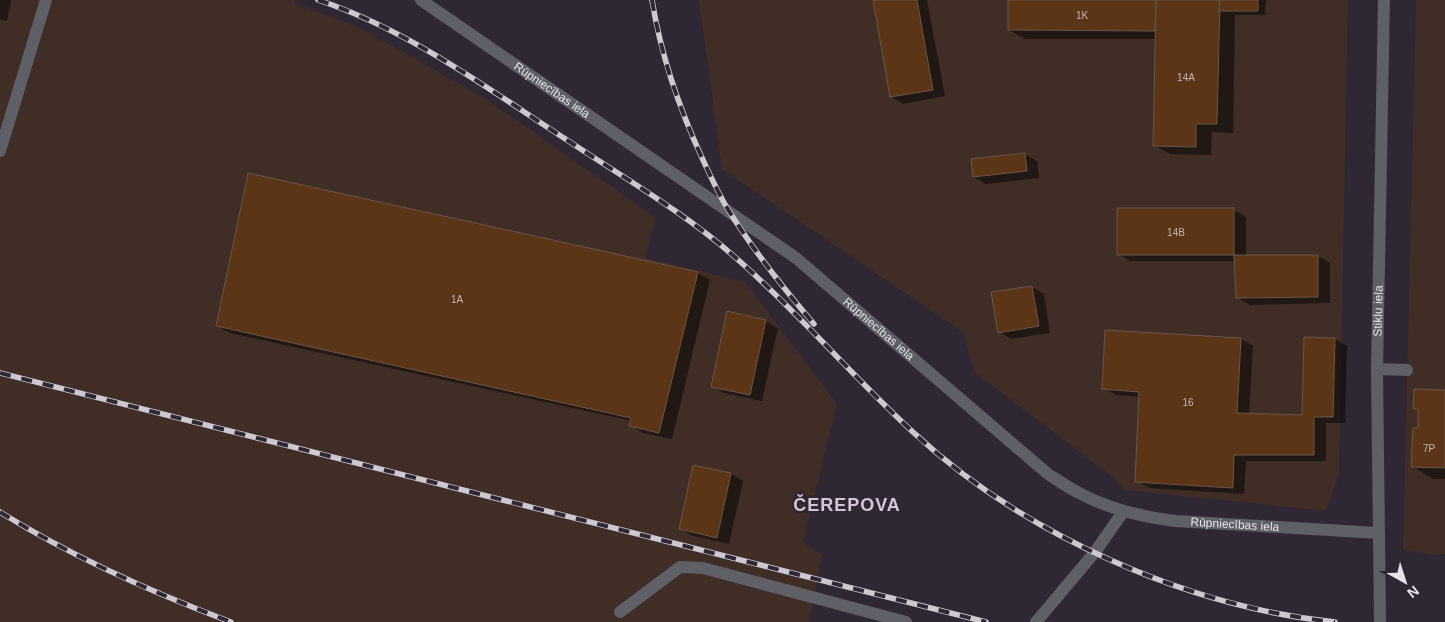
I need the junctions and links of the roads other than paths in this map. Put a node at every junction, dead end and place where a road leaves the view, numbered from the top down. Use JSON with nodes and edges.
{"nodes":[{"id":1,"x":46,"y":0,"type":"edge"},
{"id":2,"x":421,"y":0,"type":"edge"},
{"id":3,"x":1384,"y":0,"type":"edge"},
{"id":4,"x":0,"y":151,"type":"edge"},
{"id":5,"x":1377,"y":370,"type":"junction"},
{"id":6,"x":1407,"y":370,"type":"dead end"},
{"id":7,"x":1123,"y":512,"type":"junction"},
{"id":8,"x":1378,"y":533,"type":"junction"},
{"id":9,"x":620,"y":612,"type":"dead end"},
{"id":10,"x":906,"y":622,"type":"edge"},
{"id":11,"x":1036,"y":622,"type":"edge"},
{"id":12,"x":1380,"y":622,"type":"edge"}],
"edges":[{"from":1,"to":4,"type":"street"},
{"from":2,"to":7,"type":"street","name":"Rūpniecības iela"},
{"from":3,"to":5,"type":"street","name":"Stiklu iela"},
{"from":5,"to":6,"type":"street"},
{"from":5,"to":8,"type":"street","name":"Stiklu iela"},
{"from":7,"to":8,"type":"street","name":"Rūpniecības iela"},
{"from":7,"to":11,"type":"street"},
{"from":8,"to":12,"type":"street","name":"Stiklu iela"},
{"from":9,"to":10,"type":"street"}]}
